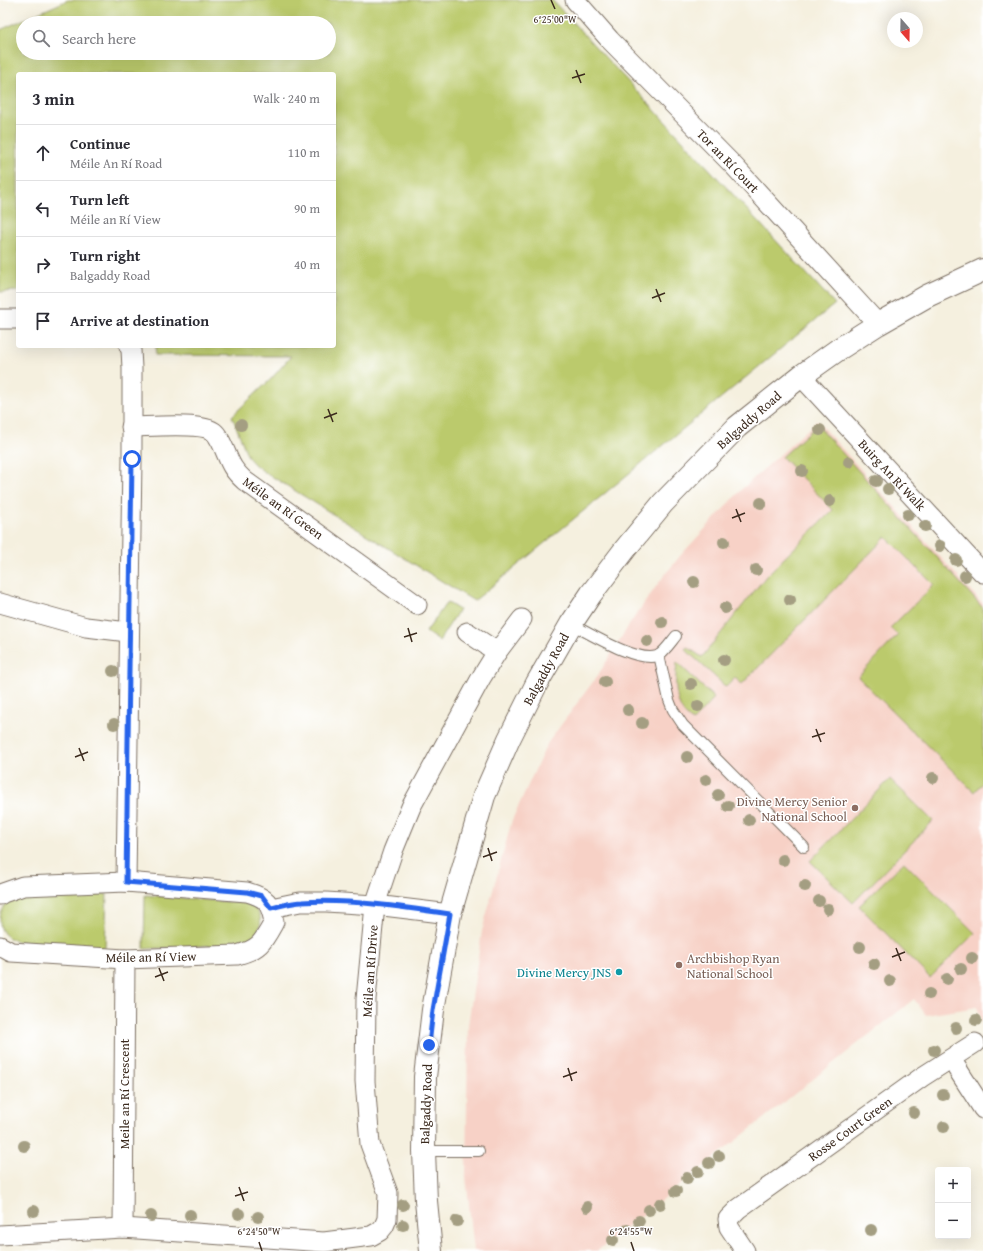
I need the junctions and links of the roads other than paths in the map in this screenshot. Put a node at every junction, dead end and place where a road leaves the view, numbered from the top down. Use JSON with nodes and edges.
{"nodes":[{"id":1,"x":575,"y":0,"type":"edge"},
{"id":2,"x":983,"y":270,"type":"edge"},
{"id":3,"x":0,"y":319,"type":"edge"},
{"id":4,"x":16,"y":320,"type":"edge"},
{"id":5,"x":878,"y":324,"type":"junction"},
{"id":6,"x":130,"y":348,"type":"edge"},
{"id":7,"x":801,"y":376,"type":"junction"},
{"id":8,"x":131,"y":427,"type":"junction"},
{"id":9,"x":983,"y":573,"type":"edge"},
{"id":10,"x":0,"y":603,"type":"edge"},
{"id":11,"x":417,"y":605,"type":"dead end"},
{"id":12,"x":522,"y":619,"type":"dead end"},
{"id":13,"x":571,"y":624,"type":"junction"},
{"id":14,"x":128,"y":632,"type":"junction"},
{"id":15,"x":467,"y":632,"type":"dead end"},
{"id":16,"x":676,"y":636,"type":"dead end"},
{"id":17,"x":497,"y":652,"type":"junction"},
{"id":18,"x":659,"y":655,"type":"junction"},
{"id":19,"x":804,"y":846,"type":"dead end"},
{"id":20,"x":126,"y":882,"type":"junction"},
{"id":21,"x":0,"y":895,"type":"edge"},
{"id":22,"x":375,"y":905,"type":"junction"},
{"id":23,"x":271,"y":908,"type":"junction"},
{"id":24,"x":450,"y":914,"type":"junction"},
{"id":25,"x":0,"y":946,"type":"edge"},
{"id":26,"x":125,"y":959,"type":"junction"},
{"id":27,"x":975,"y":1043,"type":"dead end"},
{"id":28,"x":951,"y":1059,"type":"junction"},
{"id":29,"x":983,"y":1109,"type":"edge"},
{"id":30,"x":424,"y":1151,"type":"junction"},
{"id":31,"x":479,"y":1151,"type":"dead end"},
{"id":32,"x":123,"y":1228,"type":"junction"},
{"id":33,"x":0,"y":1235,"type":"edge"},
{"id":34,"x":431,"y":1251,"type":"edge"},
{"id":35,"x":745,"y":1251,"type":"edge"}],
"edges":[{"from":1,"to":5,"type":"street","name":"Tor an Rí Court"},
{"from":2,"to":5,"type":"street","name":"Balgaddy Road"},
{"from":3,"to":4,"type":"street"},
{"from":5,"to":7,"type":"street","name":"Balgaddy Road"},
{"from":6,"to":8,"type":"street"},
{"from":7,"to":9,"type":"street","name":"Buirg An Rí Walk"},
{"from":7,"to":13,"type":"street","name":"Balgaddy Road"},
{"from":8,"to":11,"type":"street","name":"Méile an Rí Green"},
{"from":8,"to":14,"type":"street"},
{"from":10,"to":14,"type":"street"},
{"from":12,"to":17,"type":"street","name":"Méile an Rí Drive"},
{"from":13,"to":18,"type":"lane"},
{"from":13,"to":24,"type":"street","name":"Balgaddy Road"},
{"from":14,"to":20,"type":"street"},
{"from":15,"to":17,"type":"street"},
{"from":16,"to":18,"type":"lane"},
{"from":17,"to":22,"type":"street","name":"Méile an Rí Drive"},
{"from":18,"to":19,"type":"lane"},
{"from":20,"to":21,"type":"street"},
{"from":20,"to":23,"type":"street"},
{"from":22,"to":23,"type":"street"},
{"from":22,"to":24,"type":"street"},
{"from":22,"to":32,"type":"street","name":"Méile an Rí Drive"},
{"from":23,"to":26,"type":"street","name":"Méile an Rí View"},
{"from":24,"to":30,"type":"street","name":"Balgaddy Road"},
{"from":25,"to":26,"type":"street","name":"Méile an Rí View"},
{"from":26,"to":32,"type":"street","name":"Meile an Rí Crescent"},
{"from":27,"to":28,"type":"street","name":"Rosse Court Green"},
{"from":28,"to":29,"type":"street"},
{"from":28,"to":35,"type":"street","name":"Rosse Court Green"},
{"from":30,"to":31,"type":"lane"},
{"from":30,"to":34,"type":"street","name":"Balgaddy Road"},
{"from":32,"to":33,"type":"street"}]}
